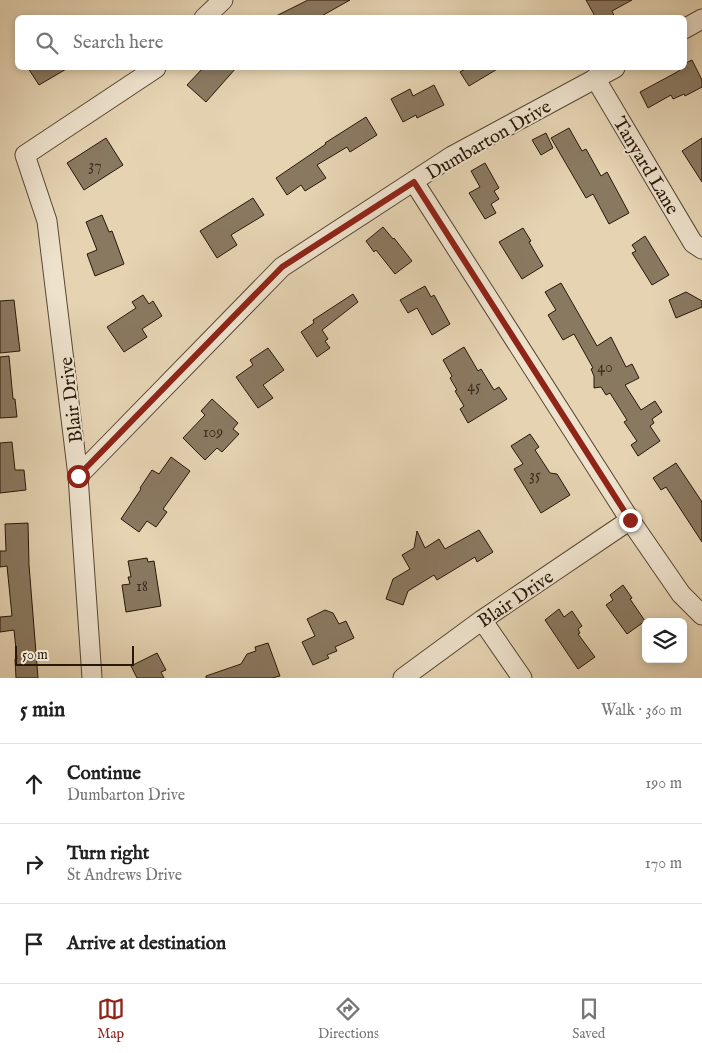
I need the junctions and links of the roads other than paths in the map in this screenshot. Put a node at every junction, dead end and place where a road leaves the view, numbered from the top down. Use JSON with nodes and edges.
{"nodes":[{"id":1,"x":223,"y":0,"type":"edge"},
{"id":2,"x":207,"y":15,"type":"edge"},
{"id":3,"x":702,"y":19,"type":"edge"},
{"id":4,"x":687,"y":27,"type":"edge"},
{"id":5,"x":153,"y":70,"type":"edge"},
{"id":6,"x":610,"y":70,"type":"edge"},
{"id":7,"x":595,"y":78,"type":"junction"},
{"id":8,"x":414,"y":182,"type":"junction"},
{"id":9,"x":702,"y":249,"type":"edge"},
{"id":10,"x":78,"y":476,"type":"junction"},
{"id":11,"x":630,"y":520,"type":"junction"},
{"id":12,"x":702,"y":615,"type":"edge"},
{"id":13,"x":482,"y":620,"type":"junction"},
{"id":14,"x":92,"y":678,"type":"edge"},
{"id":15,"x":403,"y":678,"type":"edge"},
{"id":16,"x":522,"y":678,"type":"edge"}],
"edges":[{"from":1,"to":2,"type":"street"},
{"from":3,"to":4,"type":"street"},
{"from":5,"to":10,"type":"street","name":"Blair Drive"},
{"from":6,"to":7,"type":"street","name":"Dumbarton Drive"},
{"from":7,"to":8,"type":"street","name":"Dumbarton Drive"},
{"from":7,"to":9,"type":"street","name":"Tanyard Lane"},
{"from":8,"to":10,"type":"street","name":"Dumbarton Drive"},
{"from":8,"to":11,"type":"street"},
{"from":10,"to":14,"type":"street","name":"Blair Drive"},
{"from":11,"to":12,"type":"street"},
{"from":11,"to":13,"type":"street","name":"Blair Drive"},
{"from":13,"to":15,"type":"street","name":"Blair Drive"},
{"from":13,"to":16,"type":"street"}]}
